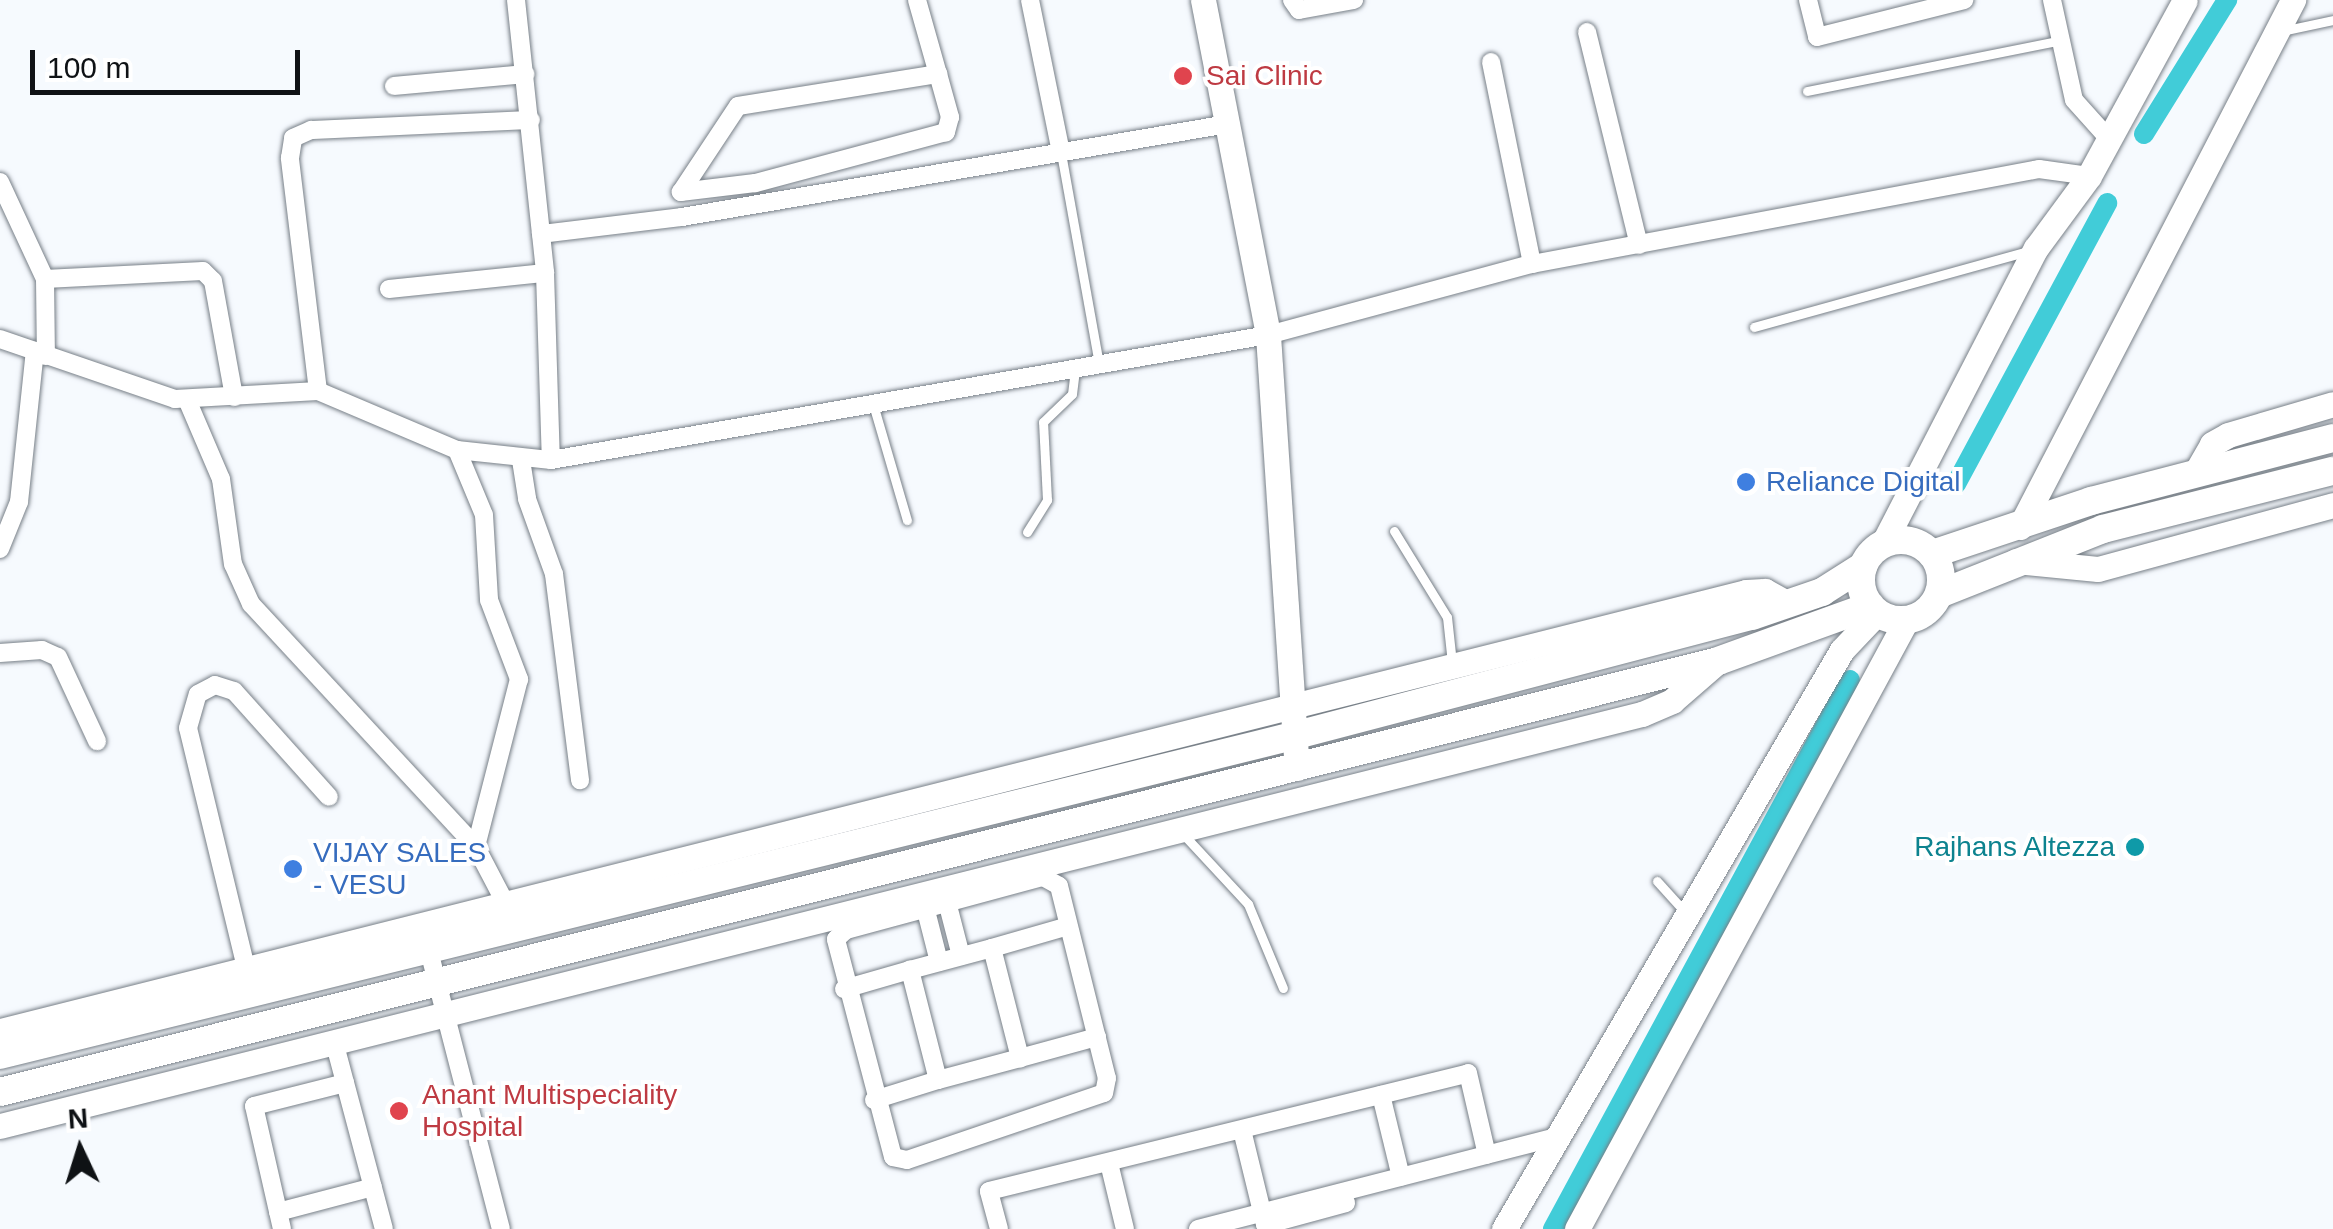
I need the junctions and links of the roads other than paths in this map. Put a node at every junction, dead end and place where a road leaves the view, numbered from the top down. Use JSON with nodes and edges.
{"nodes":[{"id":1,"x":516,"y":0,"type":"edge"},
{"id":2,"x":917,"y":0,"type":"edge"},
{"id":3,"x":1030,"y":0,"type":"edge"},
{"id":4,"x":1203,"y":0,"type":"edge"},
{"id":5,"x":1292,"y":0,"type":"edge"},
{"id":6,"x":1349,"y":0,"type":"edge"},
{"id":7,"x":1808,"y":0,"type":"edge"},
{"id":8,"x":1964,"y":0,"type":"edge"},
{"id":9,"x":2052,"y":0,"type":"edge"},
{"id":10,"x":2185,"y":0,"type":"edge"},
{"id":11,"x":2293,"y":0,"type":"edge"},
{"id":12,"x":2333,"y":20,"type":"edge"},
{"id":13,"x":1587,"y":32,"type":"dead end"},
{"id":14,"x":2274,"y":33,"type":"junction"},
{"id":15,"x":2062,"y":40,"type":"junction"},
{"id":16,"x":1490,"y":62,"type":"dead end"},
{"id":17,"x":525,"y":74,"type":"junction"},
{"id":18,"x":938,"y":74,"type":"junction"},
{"id":19,"x":394,"y":86,"type":"dead end"},
{"id":20,"x":1807,"y":91,"type":"dead end"},
{"id":21,"x":530,"y":120,"type":"junction"},
{"id":22,"x":1228,"y":124,"type":"junction"},
{"id":23,"x":2109,"y":139,"type":"junction"},
{"id":24,"x":929,"y":141,"type":"junction"},
{"id":25,"x":1060,"y":152,"type":"junction"},
{"id":26,"x":933,"y":174,"type":"junction"},
{"id":27,"x":2089,"y":176,"type":"junction"},
{"id":28,"x":1,"y":188,"type":"edge"},
{"id":29,"x":541,"y":234,"type":"junction"},
{"id":30,"x":1639,"y":244,"type":"junction"},
{"id":31,"x":2036,"y":248,"type":"junction"},
{"id":32,"x":1532,"y":264,"type":"junction"},
{"id":33,"x":544,"y":272,"type":"junction"},
{"id":34,"x":45,"y":279,"type":"junction"},
{"id":35,"x":389,"y":289,"type":"dead end"},
{"id":36,"x":1754,"y":327,"type":"dead end"},
{"id":37,"x":1268,"y":335,"type":"junction"},
{"id":38,"x":0,"y":339,"type":"edge"},
{"id":39,"x":41,"y":354,"type":"junction"},
{"id":40,"x":1100,"y":364,"type":"junction"},
{"id":41,"x":1074,"y":369,"type":"junction"},
{"id":42,"x":318,"y":391,"type":"junction"},
{"id":43,"x":234,"y":397,"type":"junction"},
{"id":44,"x":188,"y":402,"type":"junction"},
{"id":45,"x":873,"y":404,"type":"junction"},
{"id":46,"x":2333,"y":404,"type":"edge"},
{"id":47,"x":2333,"y":438,"type":"edge"},
{"id":48,"x":456,"y":450,"type":"junction"},
{"id":49,"x":522,"y":460,"type":"junction"},
{"id":50,"x":550,"y":460,"type":"junction"},
{"id":51,"x":2333,"y":471,"type":"edge"},
{"id":52,"x":2195,"y":474,"type":"junction"},
{"id":53,"x":2333,"y":504,"type":"edge"},
{"id":54,"x":907,"y":520,"type":"dead end"},
{"id":55,"x":2020,"y":527,"type":"junction"},
{"id":56,"x":1394,"y":531,"type":"dead end"},
{"id":57,"x":1027,"y":532,"type":"dead end"},
{"id":58,"x":1883,"y":544,"type":"junction"},
{"id":59,"x":0,"y":549,"type":"edge"},
{"id":60,"x":1932,"y":554,"type":"junction"},
{"id":61,"x":2016,"y":561,"type":"junction"},
{"id":62,"x":1863,"y":566,"type":"junction"},
{"id":63,"x":1938,"y":594,"type":"junction"},
{"id":64,"x":1788,"y":604,"type":"junction"},
{"id":65,"x":1874,"y":609,"type":"junction"},
{"id":66,"x":1907,"y":620,"type":"junction"},
{"id":67,"x":0,"y":653,"type":"edge"},
{"id":68,"x":1718,"y":661,"type":"junction"},
{"id":69,"x":1452,"y":666,"type":"junction"},
{"id":70,"x":1291,"y":706,"type":"junction"},
{"id":71,"x":1293,"y":736,"type":"junction"},
{"id":72,"x":98,"y":740,"type":"dead end"},
{"id":73,"x":1297,"y":768,"type":"junction"},
{"id":74,"x":580,"y":780,"type":"dead end"},
{"id":75,"x":329,"y":797,"type":"dead end"},
{"id":76,"x":1178,"y":830,"type":"junction"},
{"id":77,"x":476,"y":847,"type":"junction"},
{"id":78,"x":1657,"y":880,"type":"dead end"},
{"id":79,"x":935,"y":900,"type":"junction"},
{"id":80,"x":1688,"y":916,"type":"junction"},
{"id":81,"x":512,"y":917,"type":"junction"},
{"id":82,"x":1068,"y":926,"type":"junction"},
{"id":83,"x":992,"y":948,"type":"junction"},
{"id":84,"x":429,"y":950,"type":"junction"},
{"id":85,"x":961,"y":956,"type":"junction"},
{"id":86,"x":939,"y":962,"type":"junction"},
{"id":87,"x":910,"y":970,"type":"junction"},
{"id":88,"x":250,"y":983,"type":"junction"},
{"id":89,"x":438,"y":984,"type":"junction"},
{"id":90,"x":1283,"y":988,"type":"dead end"},
{"id":91,"x":844,"y":989,"type":"junction"},
{"id":92,"x":446,"y":1015,"type":"junction"},
{"id":93,"x":0,"y":1030,"type":"edge"},
{"id":94,"x":1098,"y":1037,"type":"junction"},
{"id":95,"x":335,"y":1045,"type":"junction"},
{"id":96,"x":0,"y":1055,"type":"edge"},
{"id":97,"x":1020,"y":1058,"type":"junction"},
{"id":98,"x":938,"y":1080,"type":"junction"},
{"id":99,"x":345,"y":1083,"type":"junction"},
{"id":100,"x":0,"y":1092,"type":"edge"},
{"id":101,"x":1380,"y":1095,"type":"junction"},
{"id":102,"x":874,"y":1100,"type":"junction"},
{"id":103,"x":0,"y":1126,"type":"edge"},
{"id":104,"x":1242,"y":1130,"type":"junction"},
{"id":105,"x":1552,"y":1143,"type":"junction"},
{"id":106,"x":1496,"y":1156,"type":"junction"},
{"id":107,"x":1109,"y":1163,"type":"junction"},
{"id":108,"x":1401,"y":1177,"type":"junction"},
{"id":109,"x":373,"y":1187,"type":"junction"},
{"id":110,"x":280,"y":1221,"type":"edge"},
{"id":111,"x":1264,"y":1222,"type":"edge"},
{"id":112,"x":384,"y":1229,"type":"edge"},
{"id":113,"x":501,"y":1229,"type":"edge"},
{"id":114,"x":999,"y":1229,"type":"edge"},
{"id":115,"x":1126,"y":1229,"type":"edge"},
{"id":116,"x":1198,"y":1229,"type":"edge"},
{"id":117,"x":1504,"y":1229,"type":"edge"},
{"id":118,"x":1577,"y":1229,"type":"edge"}],
"edges":[{"from":1,"to":17,"type":"street"},
{"from":2,"to":18,"type":"street"},
{"from":3,"to":25,"type":"street"},
{"from":4,"to":22,"type":"street"},
{"from":5,"to":6,"type":"street"},
{"from":7,"to":8,"type":"street"},
{"from":9,"to":15,"type":"street"},
{"from":10,"to":23,"type":"street"},
{"from":11,"to":14,"type":"street"},
{"from":12,"to":14,"type":"lane"},
{"from":13,"to":30,"type":"street"},
{"from":14,"to":55,"type":"street"},
{"from":15,"to":20,"type":"lane"},
{"from":15,"to":23,"type":"street"},
{"from":16,"to":32,"type":"street"},
{"from":17,"to":19,"type":"street"},
{"from":17,"to":21,"type":"street"},
{"from":18,"to":24,"type":"street"},
{"from":18,"to":24,"type":"street"},
{"from":21,"to":29,"type":"street"},
{"from":21,"to":42,"type":"street"},
{"from":22,"to":25,"type":"street"},
{"from":22,"to":37,"type":"street"},
{"from":23,"to":27,"type":"street"},
{"from":24,"to":26,"type":"street"},
{"from":25,"to":26,"type":"street"},
{"from":25,"to":40,"type":"lane"},
{"from":26,"to":29,"type":"street"},
{"from":27,"to":30,"type":"street"},
{"from":27,"to":31,"type":"street"},
{"from":28,"to":34,"type":"street"},
{"from":29,"to":33,"type":"street"},
{"from":30,"to":32,"type":"street"},
{"from":31,"to":36,"type":"lane"},
{"from":31,"to":58,"type":"street"},
{"from":32,"to":37,"type":"street"},
{"from":33,"to":35,"type":"street"},
{"from":33,"to":50,"type":"street"},
{"from":34,"to":39,"type":"street"},
{"from":34,"to":43,"type":"street"},
{"from":37,"to":40,"type":"street"},
{"from":37,"to":70,"type":"street"},
{"from":38,"to":39,"type":"street"},
{"from":39,"to":44,"type":"street"},
{"from":39,"to":59,"type":"street"},
{"from":40,"to":41,"type":"street"},
{"from":41,"to":45,"type":"street"},
{"from":41,"to":57,"type":"lane"},
{"from":42,"to":43,"type":"street"},
{"from":42,"to":48,"type":"street"},
{"from":43,"to":44,"type":"street"},
{"from":44,"to":77,"type":"street"},
{"from":45,"to":50,"type":"street"},
{"from":45,"to":54,"type":"lane"},
{"from":46,"to":52,"type":"street"},
{"from":47,"to":52,"type":"main road"},
{"from":48,"to":49,"type":"street"},
{"from":48,"to":77,"type":"street"},
{"from":49,"to":50,"type":"street"},
{"from":49,"to":74,"type":"street"},
{"from":51,"to":61,"type":"main road"},
{"from":52,"to":55,"type":"main road"},
{"from":53,"to":61,"type":"street"},
{"from":55,"to":60,"type":"main road"},
{"from":56,"to":69,"type":"lane"},
{"from":58,"to":60,"type":"main road"},
{"from":58,"to":62,"type":"main road"},
{"from":60,"to":63,"type":"main road"},
{"from":61,"to":63,"type":"main road"},
{"from":62,"to":64,"type":"main road"},
{"from":62,"to":65,"type":"main road"},
{"from":63,"to":66,"type":"main road"},
{"from":64,"to":69,"type":"street"},
{"from":64,"to":71,"type":"main road"},
{"from":65,"to":66,"type":"main road"},
{"from":65,"to":68,"type":"main road"},
{"from":65,"to":80,"type":"street"},
{"from":66,"to":118,"type":"street"},
{"from":67,"to":72,"type":"street"},
{"from":68,"to":73,"type":"main road"},
{"from":68,"to":76,"type":"street"},
{"from":69,"to":70,"type":"street"},
{"from":70,"to":71,"type":"street"},
{"from":70,"to":81,"type":"street"},
{"from":71,"to":73,"type":"street"},
{"from":71,"to":81,"type":"main road"},
{"from":73,"to":89,"type":"main road"},
{"from":75,"to":88,"type":"street"},
{"from":76,"to":79,"type":"street"},
{"from":76,"to":90,"type":"lane"},
{"from":77,"to":81,"type":"street"},
{"from":78,"to":80,"type":"lane"},
{"from":79,"to":82,"type":"street"},
{"from":79,"to":85,"type":"street"},
{"from":79,"to":86,"type":"street"},
{"from":79,"to":91,"type":"street"},
{"from":79,"to":92,"type":"street"},
{"from":80,"to":105,"type":"street"},
{"from":81,"to":84,"type":"main road"},
{"from":81,"to":88,"type":"street"},
{"from":82,"to":83,"type":"street"},
{"from":82,"to":94,"type":"street"},
{"from":83,"to":85,"type":"street"},
{"from":83,"to":97,"type":"street"},
{"from":84,"to":88,"type":"main road"},
{"from":84,"to":89,"type":"street"},
{"from":85,"to":86,"type":"street"},
{"from":86,"to":87,"type":"street"},
{"from":87,"to":91,"type":"street"},
{"from":87,"to":98,"type":"street"},
{"from":88,"to":93,"type":"street"},
{"from":88,"to":96,"type":"main road"},
{"from":89,"to":92,"type":"street"},
{"from":89,"to":100,"type":"main road"},
{"from":91,"to":102,"type":"street"},
{"from":92,"to":95,"type":"street"},
{"from":92,"to":113,"type":"street"},
{"from":94,"to":97,"type":"street"},
{"from":94,"to":102,"type":"street"},
{"from":95,"to":99,"type":"street"},
{"from":95,"to":103,"type":"street"},
{"from":97,"to":98,"type":"street"},
{"from":98,"to":102,"type":"street"},
{"from":99,"to":109,"type":"street"},
{"from":99,"to":110,"type":"street"},
{"from":101,"to":104,"type":"street"},
{"from":101,"to":106,"type":"street"},
{"from":101,"to":108,"type":"street"},
{"from":104,"to":107,"type":"street"},
{"from":104,"to":111,"type":"street"},
{"from":105,"to":106,"type":"street"},
{"from":105,"to":117,"type":"street"},
{"from":106,"to":108,"type":"street"},
{"from":106,"to":111,"type":"street"},
{"from":107,"to":114,"type":"street"},
{"from":107,"to":115,"type":"street"},
{"from":108,"to":111,"type":"street"},
{"from":109,"to":110,"type":"street"},
{"from":109,"to":112,"type":"street"},
{"from":111,"to":116,"type":"street"}]}
